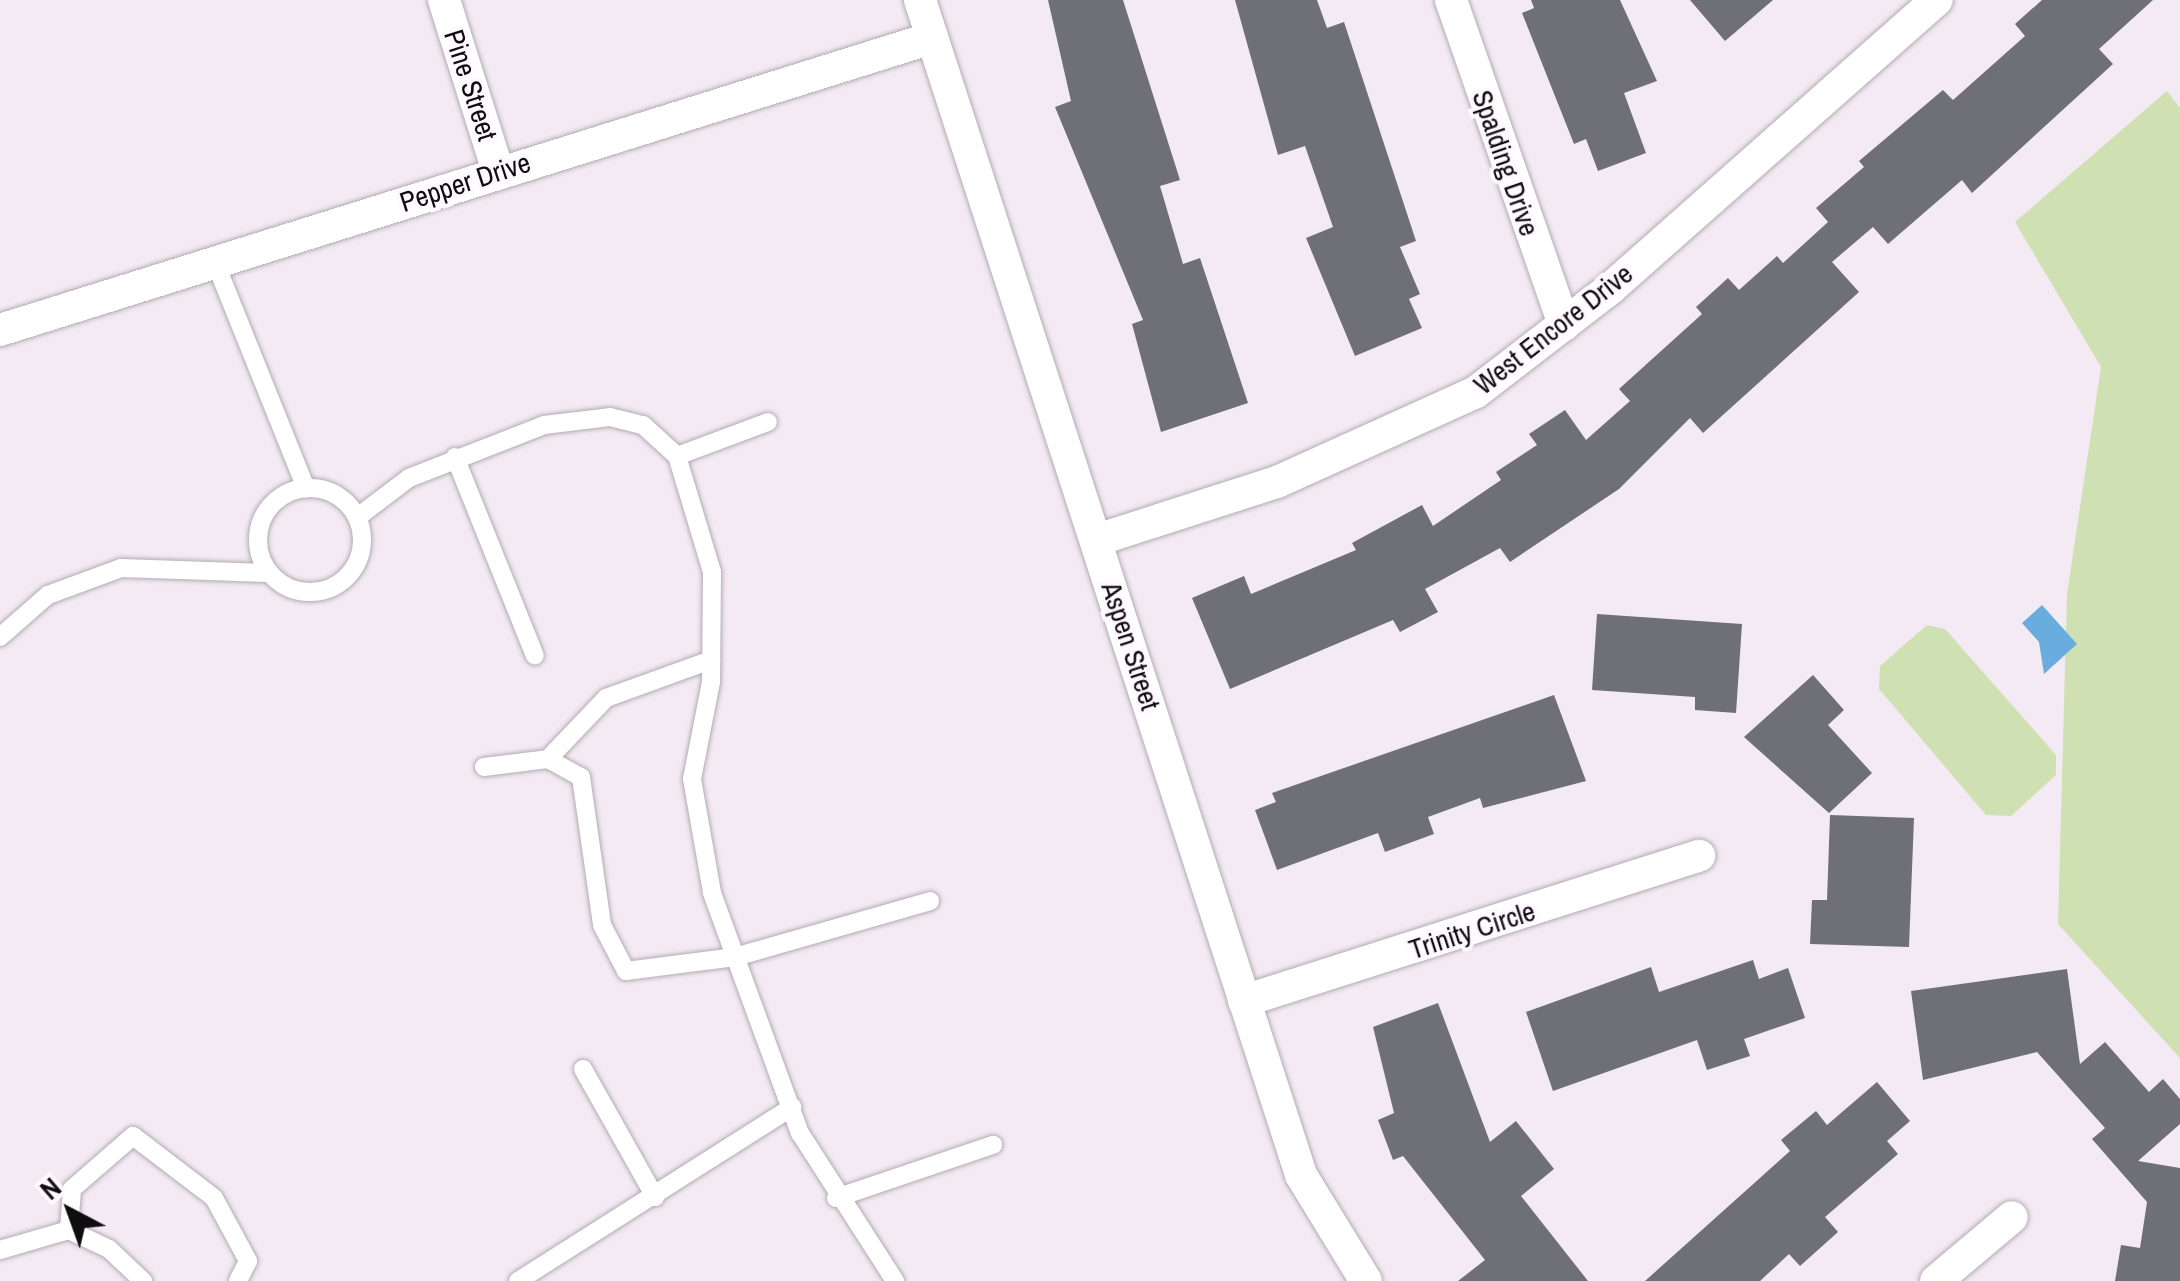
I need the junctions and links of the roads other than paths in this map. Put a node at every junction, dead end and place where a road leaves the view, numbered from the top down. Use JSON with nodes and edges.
{"nodes":[{"id":1,"x":444,"y":0,"type":"edge"},
{"id":2,"x":920,"y":0,"type":"edge"},
{"id":3,"x":1451,"y":0,"type":"edge"},
{"id":4,"x":1936,"y":0,"type":"edge"},
{"id":5,"x":932,"y":38,"type":"junction"},
{"id":6,"x":498,"y":171,"type":"junction"},
{"id":7,"x":216,"y":262,"type":"junction"},
{"id":8,"x":1564,"y":325,"type":"junction"},
{"id":9,"x":0,"y":330,"type":"edge"},
{"id":10,"x":768,"y":422,"type":"dead end"},
{"id":11,"x":677,"y":456,"type":"junction"},
{"id":12,"x":455,"y":457,"type":"junction"},
{"id":13,"x":306,"y":488,"type":"junction"},
{"id":14,"x":359,"y":516,"type":"junction"},
{"id":15,"x":1097,"y":540,"type":"junction"},
{"id":16,"x":267,"y":573,"type":"junction"},
{"id":17,"x":0,"y":637,"type":"edge"},
{"id":18,"x":535,"y":656,"type":"dead end"},
{"id":19,"x":711,"y":660,"type":"junction"},
{"id":20,"x":548,"y":759,"type":"junction"},
{"id":21,"x":484,"y":768,"type":"dead end"},
{"id":22,"x":1699,"y":856,"type":"dead end"},
{"id":23,"x":930,"y":900,"type":"dead end"},
{"id":24,"x":735,"y":958,"type":"junction"},
{"id":25,"x":1244,"y":1001,"type":"junction"},
{"id":26,"x":583,"y":1069,"type":"dead end"},
{"id":27,"x":792,"y":1108,"type":"junction"},
{"id":28,"x":993,"y":1145,"type":"dead end"},
{"id":29,"x":655,"y":1197,"type":"junction"},
{"id":30,"x":836,"y":1198,"type":"junction"},
{"id":31,"x":2012,"y":1217,"type":"dead end"},
{"id":32,"x":69,"y":1230,"type":"junction"},
{"id":33,"x":0,"y":1250,"type":"edge"},
{"id":34,"x":144,"y":1281,"type":"edge"},
{"id":35,"x":238,"y":1281,"type":"edge"},
{"id":36,"x":518,"y":1281,"type":"edge"},
{"id":37,"x":894,"y":1281,"type":"edge"},
{"id":38,"x":1366,"y":1281,"type":"edge"},
{"id":39,"x":1936,"y":1281,"type":"edge"}],
"edges":[{"from":1,"to":6,"type":"street","name":"Pine Street"},
{"from":2,"to":5,"type":"street","name":"Aspen Street"},
{"from":3,"to":8,"type":"street","name":"Spalding Drive"},
{"from":4,"to":8,"type":"street","name":"West Encore Drive"},
{"from":5,"to":6,"type":"street","name":"Pepper Drive"},
{"from":5,"to":15,"type":"street","name":"Aspen Street"},
{"from":6,"to":7,"type":"street","name":"Pepper Drive"},
{"from":7,"to":9,"type":"street","name":"Pepper Drive"},
{"from":7,"to":13,"type":"lane"},
{"from":8,"to":15,"type":"street","name":"West Encore Drive"},
{"from":10,"to":11,"type":"lane"},
{"from":11,"to":12,"type":"lane"},
{"from":11,"to":19,"type":"lane"},
{"from":12,"to":14,"type":"lane"},
{"from":12,"to":18,"type":"lane"},
{"from":13,"to":14,"type":"lane"},
{"from":13,"to":16,"type":"lane"},
{"from":14,"to":16,"type":"lane"},
{"from":15,"to":25,"type":"street","name":"Aspen Street"},
{"from":16,"to":17,"type":"lane"},
{"from":19,"to":20,"type":"lane"},
{"from":19,"to":24,"type":"lane"},
{"from":20,"to":21,"type":"lane"},
{"from":20,"to":24,"type":"lane"},
{"from":22,"to":25,"type":"street","name":"Trinity Circle"},
{"from":23,"to":24,"type":"lane"},
{"from":24,"to":27,"type":"lane"},
{"from":25,"to":38,"type":"street","name":"Aspen Street"},
{"from":26,"to":29,"type":"lane"},
{"from":27,"to":29,"type":"lane"},
{"from":27,"to":30,"type":"lane"},
{"from":28,"to":30,"type":"lane"},
{"from":29,"to":36,"type":"lane"},
{"from":30,"to":37,"type":"lane"},
{"from":31,"to":39,"type":"street"},
{"from":32,"to":33,"type":"lane"},
{"from":32,"to":34,"type":"lane"},
{"from":32,"to":35,"type":"lane"}]}
